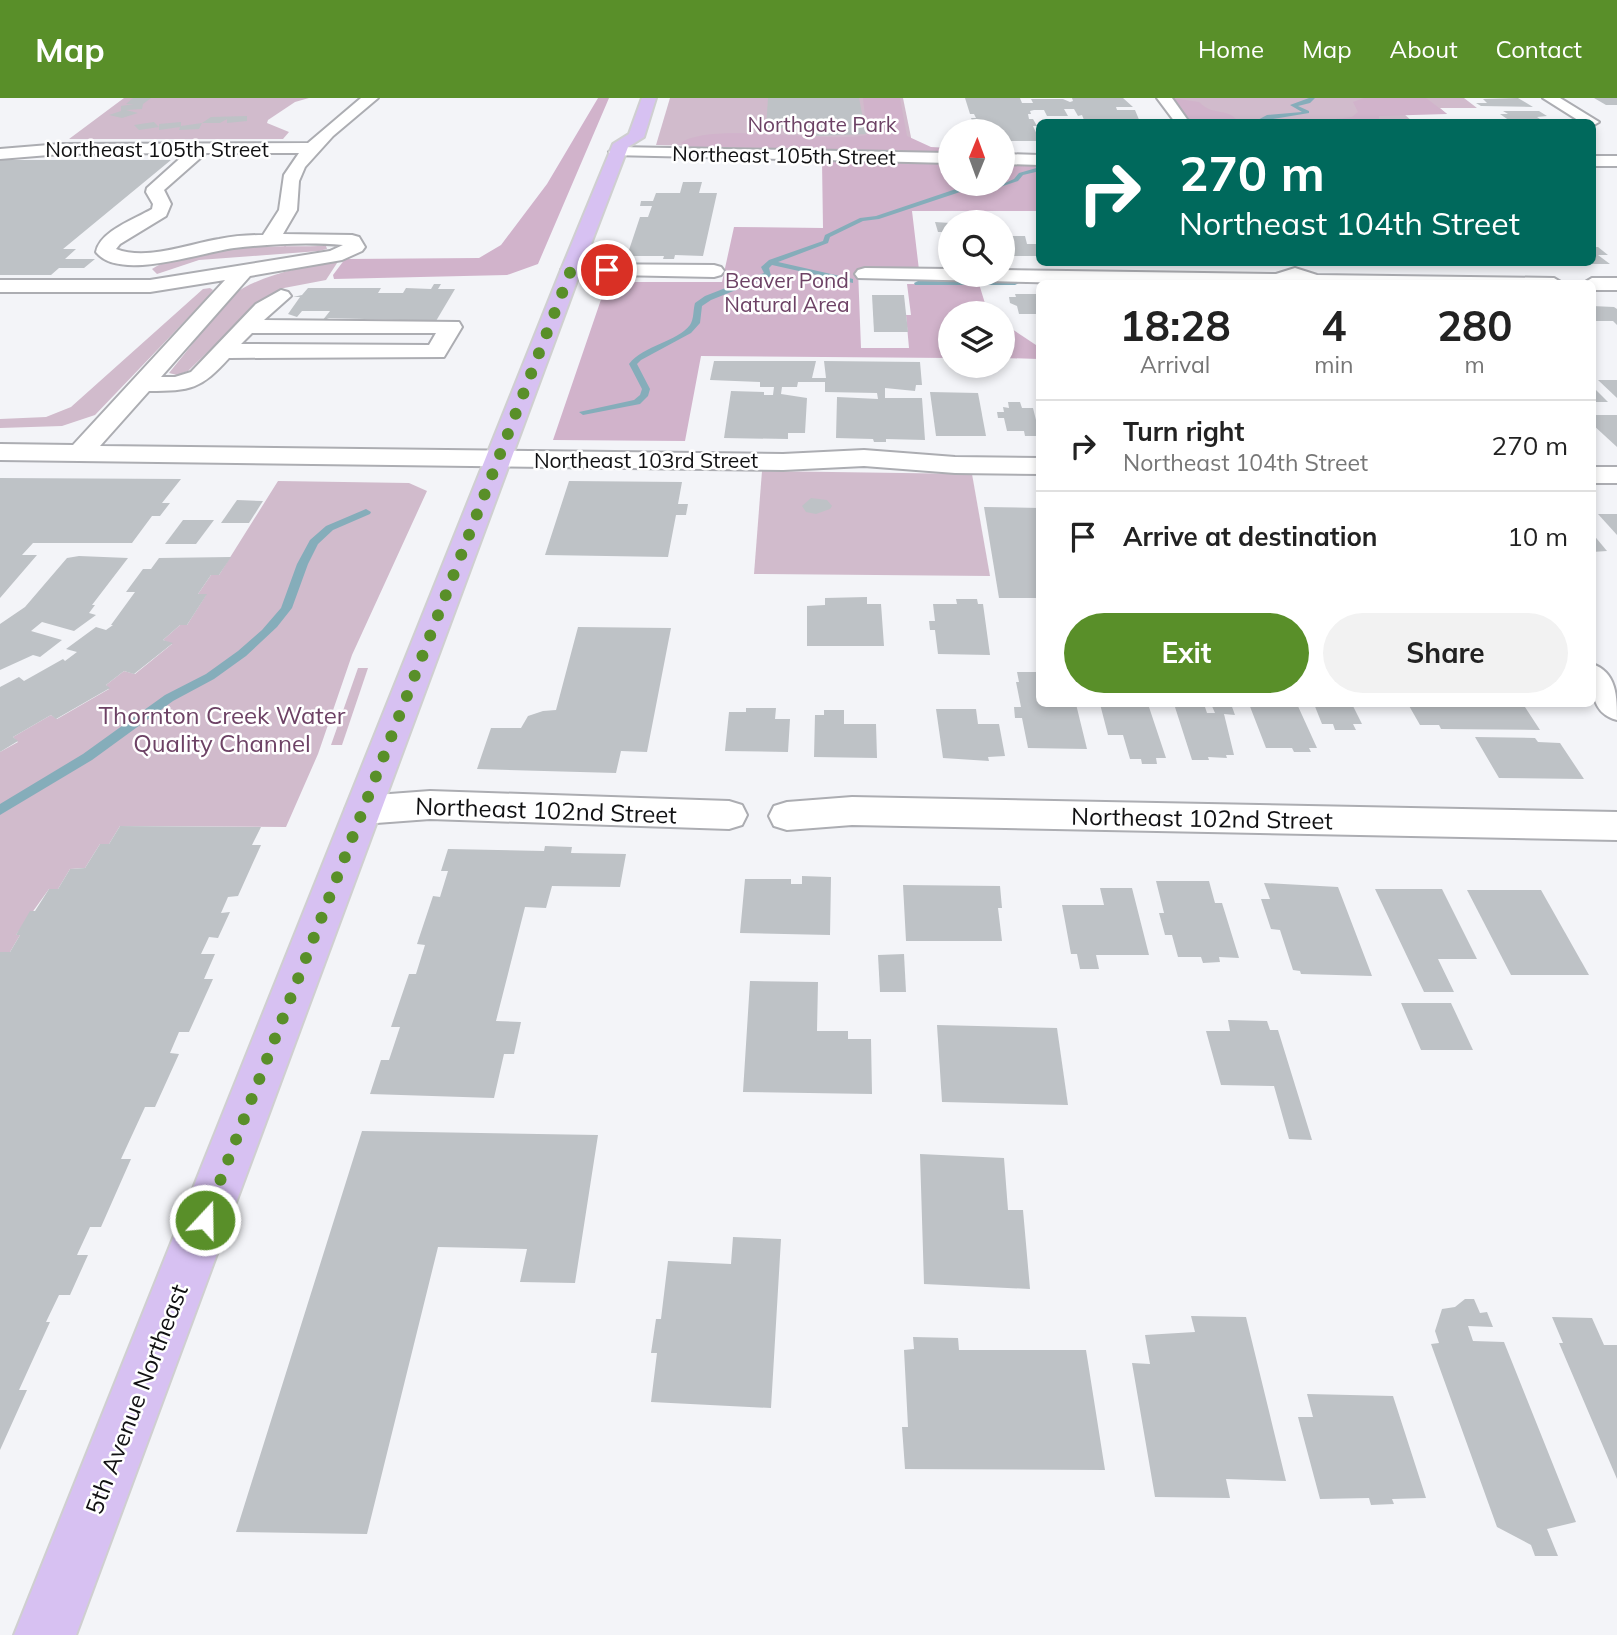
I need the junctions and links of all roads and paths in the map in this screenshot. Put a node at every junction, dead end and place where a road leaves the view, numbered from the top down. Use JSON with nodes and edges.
{"nodes":[{"id":1,"x":371,"y":98,"type":"edge"},
{"id":2,"x":649,"y":98,"type":"edge"},
{"id":3,"x":1164,"y":98,"type":"edge"},
{"id":4,"x":1550,"y":98,"type":"edge"},
{"id":5,"x":1180,"y":119,"type":"edge"},
{"id":6,"x":1585,"y":119,"type":"edge"},
{"id":7,"x":617,"y":141,"type":"junction"},
{"id":8,"x":202,"y":148,"type":"junction"},
{"id":9,"x":314,"y":148,"type":"junction"},
{"id":10,"x":0,"y":153,"type":"edge"},
{"id":11,"x":938,"y":158,"type":"edge"},
{"id":12,"x":1015,"y":159,"type":"edge"},
{"id":13,"x":1036,"y":160,"type":"edge"},
{"id":14,"x":1596,"y":161,"type":"edge"},
{"id":15,"x":1617,"y":161,"type":"edge"},
{"id":16,"x":268,"y":241,"type":"junction"},
{"id":17,"x":571,"y":270,"type":"junction"},
{"id":18,"x":714,"y":271,"type":"dead end"},
{"id":19,"x":243,"y":272,"type":"junction"},
{"id":20,"x":864,"y":274,"type":"dead end"},
{"id":21,"x":938,"y":275,"type":"edge"},
{"id":22,"x":1015,"y":275,"type":"edge"},
{"id":23,"x":1297,"y":277,"type":"edge"},
{"id":24,"x":1407,"y":280,"type":"edge"},
{"id":25,"x":1596,"y":284,"type":"edge"},
{"id":26,"x":1617,"y":284,"type":"edge"},
{"id":27,"x":0,"y":286,"type":"edge"},
{"id":28,"x":281,"y":296,"type":"dead end"},
{"id":29,"x":247,"y":326,"type":"junction"},
{"id":30,"x":224,"y":351,"type":"junction"},
{"id":31,"x":142,"y":384,"type":"junction"},
{"id":32,"x":0,"y":452,"type":"edge"},
{"id":33,"x":80,"y":453,"type":"junction"},
{"id":34,"x":498,"y":459,"type":"junction"},
{"id":35,"x":1036,"y":466,"type":"edge"},
{"id":36,"x":1596,"y":475,"type":"edge"},
{"id":37,"x":1617,"y":475,"type":"edge"},
{"id":38,"x":1596,"y":680,"type":"edge"},
{"id":39,"x":1617,"y":709,"type":"edge"},
{"id":40,"x":363,"y":810,"type":"junction"},
{"id":41,"x":729,"y":815,"type":"dead end"},
{"id":42,"x":787,"y":816,"type":"dead end"},
{"id":43,"x":1617,"y":826,"type":"edge"},
{"id":44,"x":45,"y":1635,"type":"edge"}],
"edges":[{"from":1,"to":9,"type":"street"},
{"from":2,"to":7,"type":"main road","name":"5th Avenue Northeast"},
{"from":3,"to":5,"type":"street"},
{"from":4,"to":6,"type":"street"},
{"from":7,"to":11,"type":"street","name":"Northeast 105th Street"},
{"from":7,"to":17,"type":"main road","name":"5th Avenue Northeast"},
{"from":8,"to":9,"type":"street","name":"Northeast 105th Street"},
{"from":8,"to":10,"type":"street","name":"Northeast 105th Street"},
{"from":8,"to":16,"type":"street"},
{"from":9,"to":16,"type":"street"},
{"from":12,"to":13,"type":"street"},
{"from":14,"to":15,"type":"street"},
{"from":16,"to":19,"type":"street"},
{"from":17,"to":18,"type":"street"},
{"from":17,"to":34,"type":"main road","name":"5th Avenue Northeast"},
{"from":19,"to":27,"type":"street"},
{"from":19,"to":31,"type":"street"},
{"from":20,"to":21,"type":"street"},
{"from":22,"to":23,"type":"street"},
{"from":23,"to":24,"type":"street"},
{"from":25,"to":26,"type":"street"},
{"from":28,"to":29,"type":"street"},
{"from":29,"to":30,"type":"street"},
{"from":29,"to":30,"type":"street"},
{"from":30,"to":31,"type":"street"},
{"from":31,"to":33,"type":"street"},
{"from":32,"to":33,"type":"street","name":"Northeast 103rd Street"},
{"from":33,"to":34,"type":"street","name":"Northeast 103rd Street"},
{"from":34,"to":35,"type":"street","name":"Northeast 103rd Street"},
{"from":34,"to":40,"type":"main road","name":"5th Avenue Northeast"},
{"from":36,"to":37,"type":"street"},
{"from":38,"to":39,"type":"street"},
{"from":40,"to":41,"type":"street","name":"Northeast 102nd Street"},
{"from":40,"to":44,"type":"main road","name":"5th Avenue Northeast"},
{"from":42,"to":43,"type":"street","name":"Northeast 102nd Street"}]}
